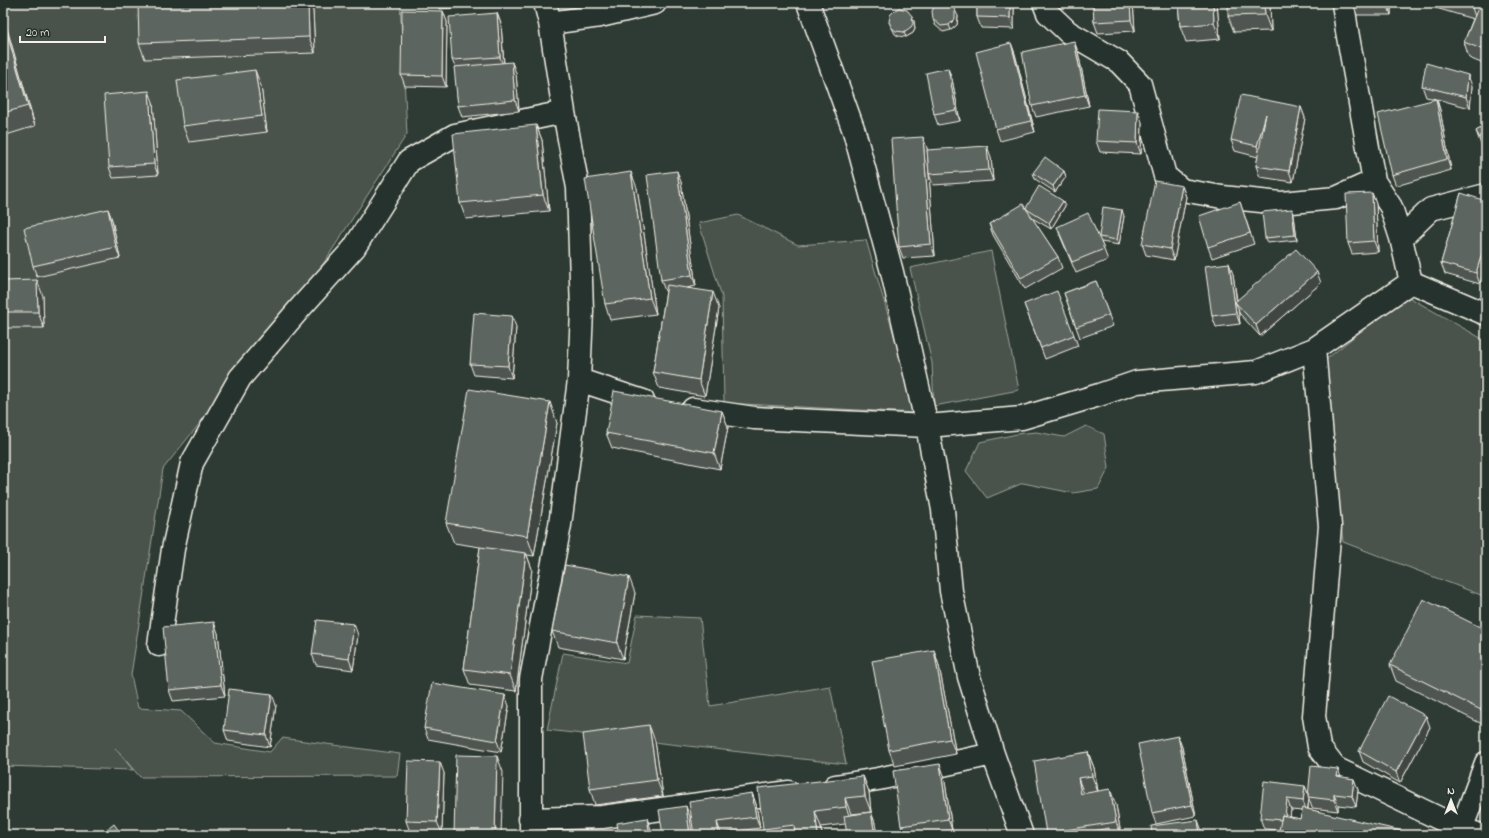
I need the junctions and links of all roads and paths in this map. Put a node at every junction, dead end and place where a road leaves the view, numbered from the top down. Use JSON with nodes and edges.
{"nodes":[{"id":1,"x":655,"y":3,"type":"edge"},
{"id":2,"x":808,"y":3,"type":"edge"},
{"id":3,"x":1044,"y":3,"type":"edge"},
{"id":4,"x":1343,"y":3,"type":"edge"},
{"id":5,"x":548,"y":13,"type":"edge"},
{"id":6,"x":564,"y":112,"type":"junction"},
{"id":7,"x":1374,"y":181,"type":"junction"},
{"id":8,"x":1486,"y":195,"type":"edge"},
{"id":9,"x":1401,"y":238,"type":"junction"},
{"id":10,"x":1411,"y":282,"type":"junction"},
{"id":11,"x":1486,"y":314,"type":"edge"},
{"id":12,"x":1314,"y":349,"type":"junction"},
{"id":13,"x":579,"y":380,"type":"junction"},
{"id":14,"x":927,"y":426,"type":"junction"},
{"id":15,"x":159,"y":645,"type":"dead end"},
{"id":16,"x":992,"y":754,"type":"junction"},
{"id":17,"x":1486,"y":763,"type":"edge"},
{"id":18,"x":530,"y":827,"type":"edge"},
{"id":19,"x":1467,"y":833,"type":"edge"},
{"id":20,"x":1022,"y":835,"type":"edge"}],
"edges":[{"from":1,"to":5,"type":"street"},
{"from":2,"to":14,"type":"street"},
{"from":3,"to":7,"type":"street"},
{"from":4,"to":7,"type":"street"},
{"from":5,"to":6,"type":"street"},
{"from":6,"to":13,"type":"street"},
{"from":6,"to":15,"type":"street"},
{"from":7,"to":9,"type":"street"},
{"from":8,"to":9,"type":"street"},
{"from":9,"to":10,"type":"street"},
{"from":10,"to":11,"type":"street"},
{"from":10,"to":12,"type":"street"},
{"from":12,"to":14,"type":"street"},
{"from":12,"to":19,"type":"street"},
{"from":13,"to":14,"type":"street"},
{"from":13,"to":18,"type":"street"},
{"from":14,"to":16,"type":"street"},
{"from":16,"to":18,"type":"street"},
{"from":16,"to":20,"type":"street"},
{"from":17,"to":19,"type":"street"}]}
